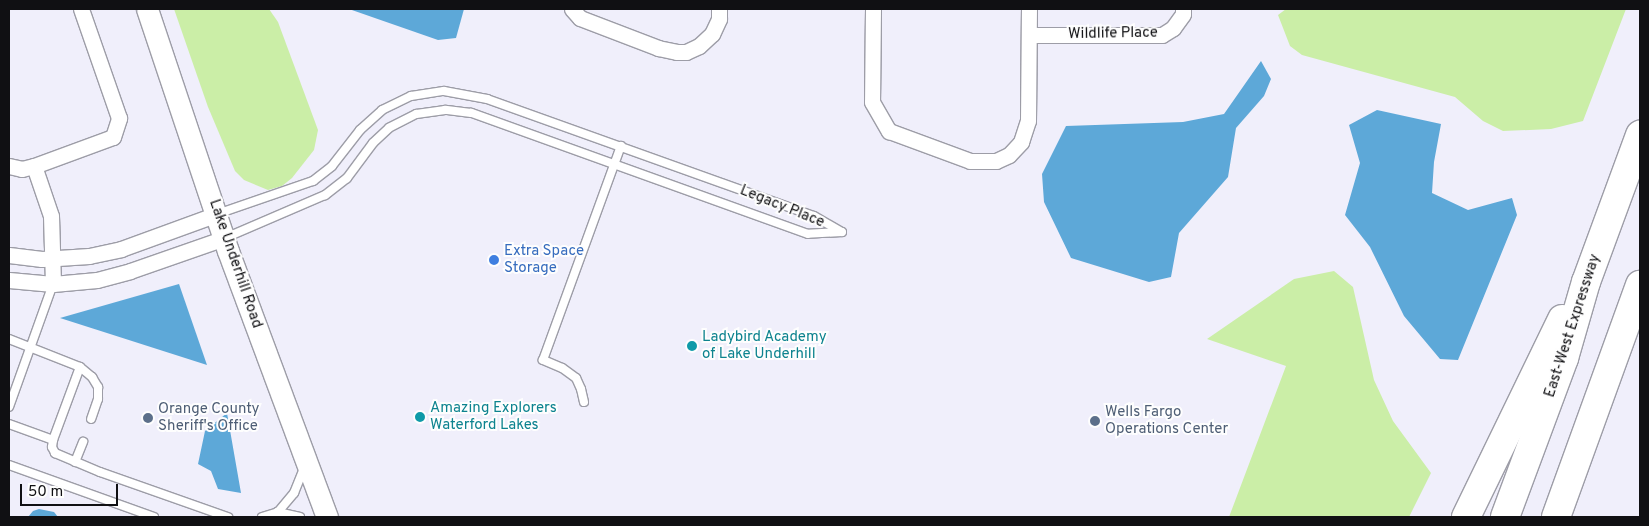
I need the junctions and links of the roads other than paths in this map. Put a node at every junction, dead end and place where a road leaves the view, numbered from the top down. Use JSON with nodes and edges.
{"nodes":[{"id":1,"x":81,"y":9,"type":"edge"},
{"id":2,"x":147,"y":9,"type":"edge"},
{"id":3,"x":572,"y":9,"type":"edge"},
{"id":4,"x":719,"y":9,"type":"edge"},
{"id":5,"x":873,"y":9,"type":"edge"},
{"id":6,"x":1029,"y":9,"type":"edge"},
{"id":7,"x":1182,"y":9,"type":"edge"},
{"id":8,"x":1028,"y":35,"type":"junction"},
{"id":9,"x":1640,"y":135,"type":"edge"},
{"id":10,"x":621,"y":146,"type":"junction"},
{"id":11,"x":614,"y":165,"type":"junction"},
{"id":12,"x":9,"y":166,"type":"edge"},
{"id":13,"x":34,"y":166,"type":"junction"},
{"id":14,"x":217,"y":214,"type":"junction"},
{"id":15,"x":225,"y":238,"type":"junction"},
{"id":16,"x":9,"y":255,"type":"edge"},
{"id":17,"x":53,"y":259,"type":"junction"},
{"id":18,"x":9,"y":280,"type":"edge"},
{"id":19,"x":1586,"y":282,"type":"junction"},
{"id":20,"x":52,"y":284,"type":"junction"},
{"id":21,"x":1640,"y":284,"type":"edge"},
{"id":22,"x":9,"y":339,"type":"edge"},
{"id":23,"x":30,"y":347,"type":"junction"},
{"id":24,"x":80,"y":367,"type":"junction"},
{"id":25,"x":9,"y":381,"type":"edge"},
{"id":26,"x":17,"y":384,"type":"junction"},
{"id":27,"x":584,"y":402,"type":"dead end"},
{"id":28,"x":9,"y":407,"type":"edge"},
{"id":29,"x":91,"y":420,"type":"dead end"},
{"id":30,"x":9,"y":424,"type":"edge"},
{"id":31,"x":53,"y":440,"type":"junction"},
{"id":32,"x":83,"y":442,"type":"dead end"},
{"id":33,"x":75,"y":462,"type":"junction"},
{"id":34,"x":306,"y":462,"type":"junction"},
{"id":35,"x":10,"y":466,"type":"edge"},
{"id":36,"x":9,"y":475,"type":"edge"},
{"id":37,"x":278,"y":512,"type":"junction"},
{"id":38,"x":154,"y":517,"type":"edge"},
{"id":39,"x":228,"y":517,"type":"edge"},
{"id":40,"x":262,"y":517,"type":"edge"},
{"id":41,"x":300,"y":517,"type":"edge"},
{"id":42,"x":327,"y":517,"type":"edge"},
{"id":43,"x":1466,"y":517,"type":"edge"},
{"id":44,"x":1505,"y":517,"type":"edge"},
{"id":45,"x":1556,"y":517,"type":"edge"}],
"edges":[{"from":1,"to":13,"type":"street"},
{"from":2,"to":14,"type":"street","name":"Lake Underhill Road"},
{"from":3,"to":4,"type":"street"},
{"from":5,"to":8,"type":"street"},
{"from":6,"to":8,"type":"street"},
{"from":7,"to":8,"type":"street","name":"Wildlife Place"},
{"from":9,"to":19,"type":"highway","name":"East-West Expressway"},
{"from":10,"to":11,"type":"lane"},
{"from":10,"to":11,"type":"lane","name":"Legacy Place"},
{"from":10,"to":14,"type":"lane","name":"Legacy Place"},
{"from":11,"to":15,"type":"lane","name":"Legacy Place"},
{"from":11,"to":27,"type":"lane"},
{"from":12,"to":13,"type":"street"},
{"from":13,"to":17,"type":"street"},
{"from":14,"to":15,"type":"street","name":"Lake Underhill Road"},
{"from":14,"to":17,"type":"street"},
{"from":15,"to":20,"type":"street"},
{"from":15,"to":34,"type":"street","name":"Lake Underhill Road"},
{"from":16,"to":17,"type":"street"},
{"from":17,"to":20,"type":"street"},
{"from":18,"to":20,"type":"street"},
{"from":19,"to":43,"type":"highway"},
{"from":19,"to":44,"type":"highway","name":"East-West Expressway"},
{"from":20,"to":23,"type":"lane"},
{"from":21,"to":45,"type":"highway"},
{"from":22,"to":23,"type":"lane"},
{"from":23,"to":24,"type":"lane"},
{"from":23,"to":26,"type":"lane"},
{"from":24,"to":29,"type":"lane"},
{"from":24,"to":31,"type":"lane"},
{"from":25,"to":26,"type":"lane"},
{"from":26,"to":28,"type":"lane"},
{"from":30,"to":31,"type":"lane"},
{"from":31,"to":33,"type":"lane"},
{"from":32,"to":33,"type":"lane"},
{"from":33,"to":39,"type":"lane"},
{"from":34,"to":37,"type":"lane"},
{"from":34,"to":42,"type":"street","name":"Lake Underhill Road"},
{"from":35,"to":36,"type":"lane"},
{"from":35,"to":38,"type":"lane"},
{"from":37,"to":40,"type":"lane"},
{"from":37,"to":41,"type":"lane"}]}
